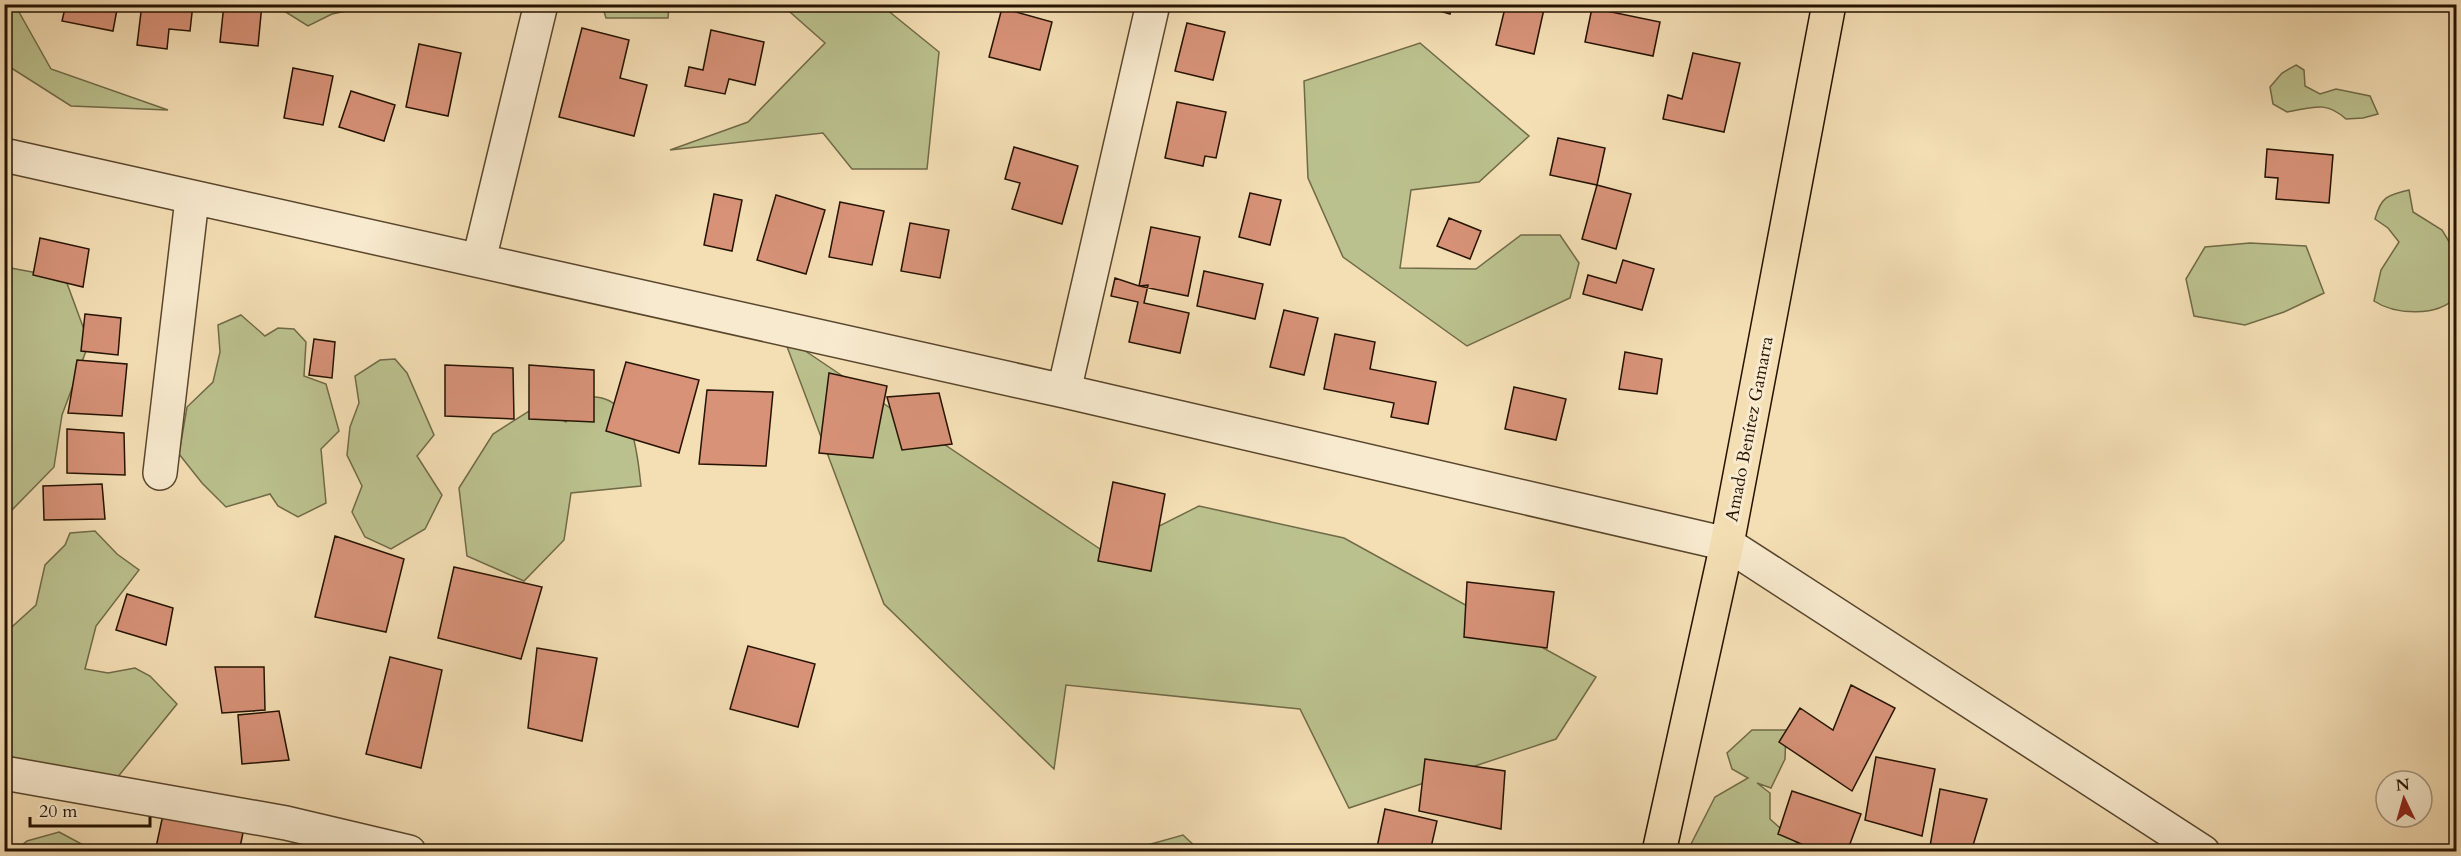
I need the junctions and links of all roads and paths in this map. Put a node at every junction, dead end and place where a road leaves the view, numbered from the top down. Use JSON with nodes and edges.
{"nodes":[{"id":1,"x":541,"y":4,"type":"edge"},
{"id":2,"x":1153,"y":4,"type":"edge"},
{"id":3,"x":1829,"y":4,"type":"edge"},
{"id":4,"x":4,"y":155,"type":"edge"},
{"id":5,"x":192,"y":199,"type":"junction"},
{"id":6,"x":479,"y":260,"type":"junction"},
{"id":7,"x":1064,"y":391,"type":"junction"},
{"id":8,"x":160,"y":473,"type":"dead end"},
{"id":9,"x":1727,"y":544,"type":"junction"},
{"id":10,"x":4,"y":773,"type":"edge"},
{"id":11,"x":410,"y":852,"type":"edge"},
{"id":12,"x":1659,"y":852,"type":"edge"},
{"id":13,"x":2203,"y":852,"type":"edge"}],
"edges":[{"from":1,"to":6,"type":"street"},
{"from":2,"to":7,"type":"street"},
{"from":3,"to":9,"type":"main road","name":"Amado Benítez Gamarra"},
{"from":4,"to":5,"type":"street"},
{"from":5,"to":6,"type":"street"},
{"from":5,"to":8,"type":"street"},
{"from":6,"to":7,"type":"street"},
{"from":7,"to":9,"type":"street"},
{"from":9,"to":12,"type":"main road","name":"Amado Benítez Gamarra"},
{"from":9,"to":13,"type":"street"},
{"from":10,"to":11,"type":"street"}]}
